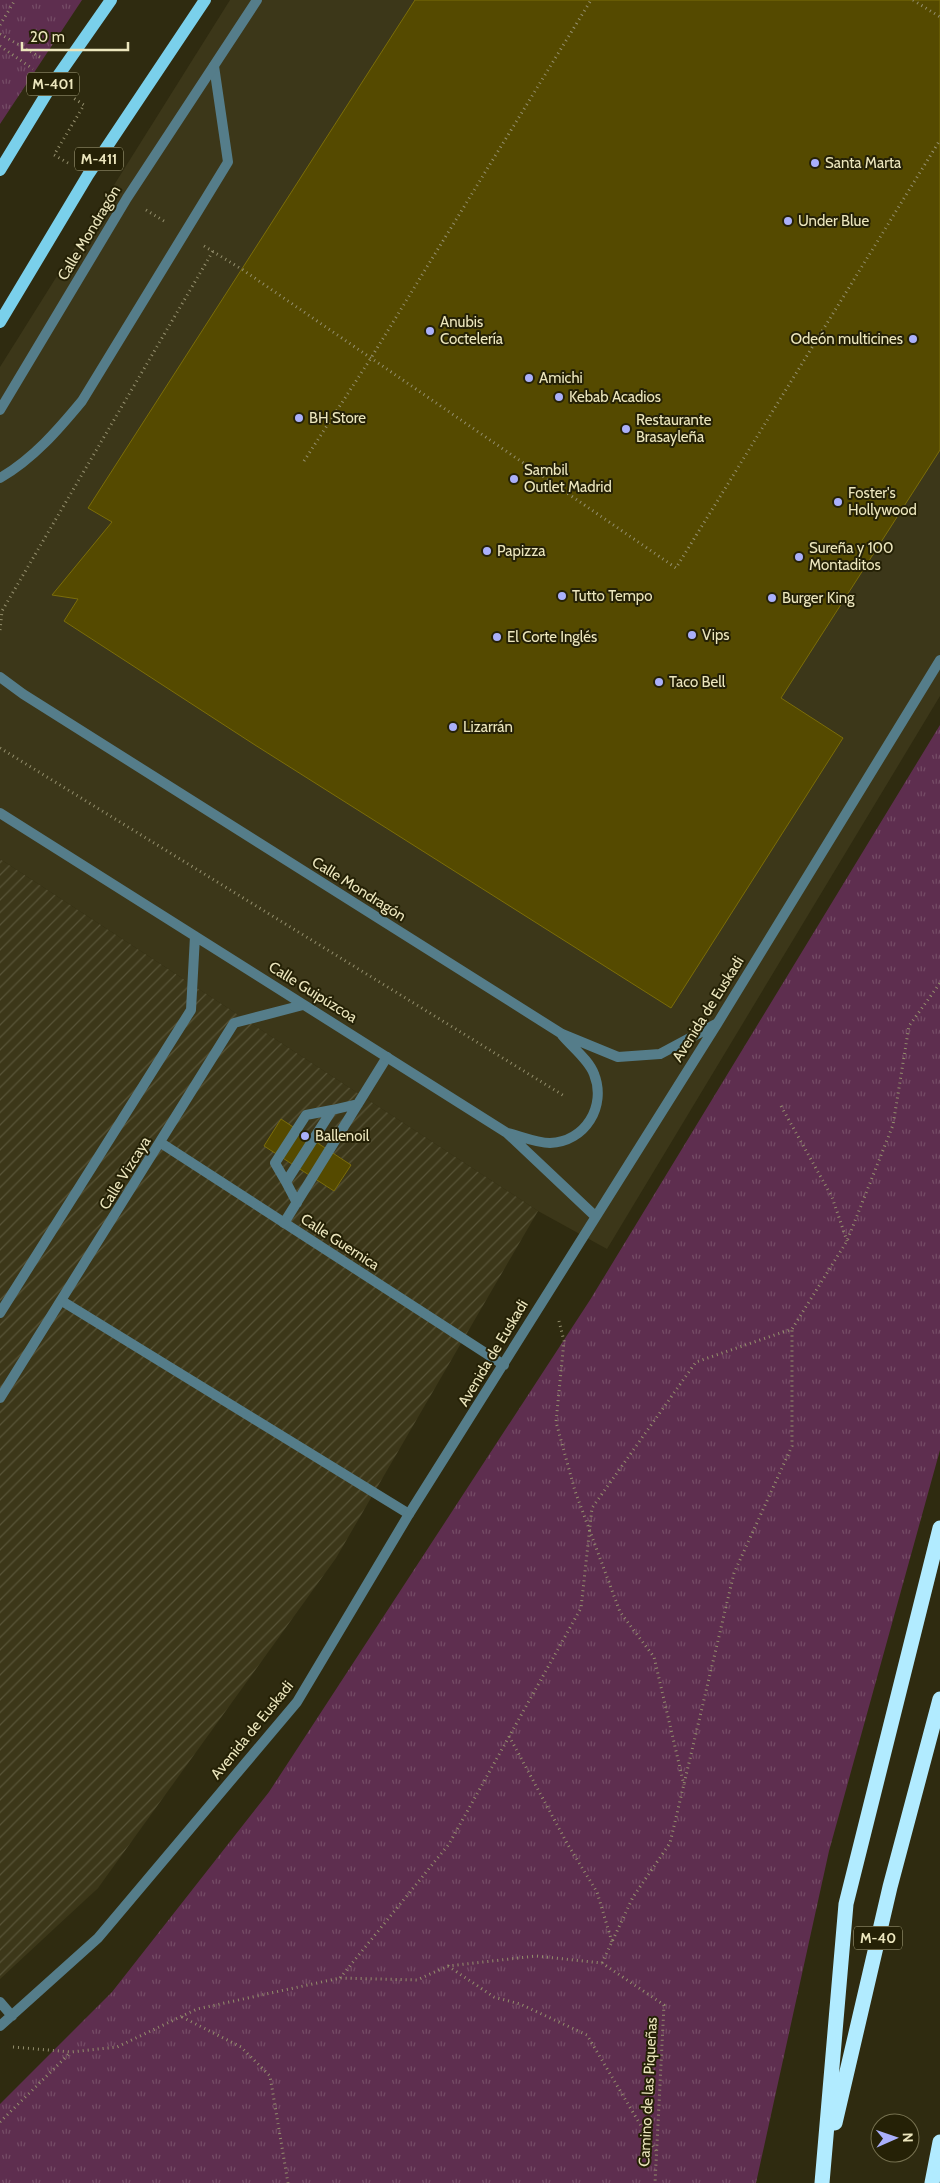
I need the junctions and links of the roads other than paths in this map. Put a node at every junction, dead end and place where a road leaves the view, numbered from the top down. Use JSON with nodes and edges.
{"nodes":[{"id":1,"x":111,"y":0,"type":"edge"},
{"id":2,"x":204,"y":0,"type":"edge"},
{"id":3,"x":257,"y":0,"type":"edge"},
{"id":4,"x":214,"y":66,"type":"junction"},
{"id":5,"x":0,"y":170,"type":"edge"},
{"id":6,"x":0,"y":322,"type":"edge"},
{"id":7,"x":0,"y":410,"type":"edge"},
{"id":8,"x":0,"y":478,"type":"edge"},
{"id":9,"x":940,"y":660,"type":"edge"},
{"id":10,"x":0,"y":677,"type":"edge"},
{"id":11,"x":0,"y":813,"type":"edge"},
{"id":12,"x":195,"y":936,"type":"junction"},
{"id":13,"x":303,"y":1004,"type":"junction"},
{"id":14,"x":717,"y":1024,"type":"junction"},
{"id":15,"x":562,"y":1034,"type":"junction"},
{"id":16,"x":387,"y":1057,"type":"junction"},
{"id":17,"x":358,"y":1104,"type":"junction"},
{"id":18,"x":332,"y":1110,"type":"junction"},
{"id":19,"x":507,"y":1132,"type":"junction"},
{"id":20,"x":161,"y":1143,"type":"junction"},
{"id":21,"x":286,"y":1182,"type":"junction"},
{"id":22,"x":297,"y":1202,"type":"junction"},
{"id":23,"x":595,"y":1216,"type":"junction"},
{"id":24,"x":284,"y":1223,"type":"junction"},
{"id":25,"x":62,"y":1301,"type":"junction"},
{"id":26,"x":0,"y":1313,"type":"edge"},
{"id":27,"x":504,"y":1365,"type":"junction"},
{"id":28,"x":0,"y":1398,"type":"edge"},
{"id":29,"x":409,"y":1514,"type":"junction"},
{"id":30,"x":940,"y":1528,"type":"edge"},
{"id":31,"x":940,"y":1699,"type":"edge"},
{"id":32,"x":0,"y":2002,"type":"edge"},
{"id":33,"x":12,"y":2016,"type":"junction"},
{"id":34,"x":0,"y":2026,"type":"edge"},
{"id":35,"x":940,"y":2142,"type":"edge"},
{"id":36,"x":822,"y":2181,"type":"edge"},
{"id":37,"x":932,"y":2183,"type":"edge"}],
"edges":[{"from":1,"to":5,"type":"main road","number":"M-401"},
{"from":2,"to":6,"type":"main road","number":"M-411"},
{"from":3,"to":4,"type":"street","name":"Calle Mondragón"},
{"from":4,"to":7,"type":"street","name":"Calle Mondragón"},
{"from":4,"to":8,"type":"street"},
{"from":9,"to":14,"type":"street","name":"Avenida de Euskadi"},
{"from":10,"to":15,"type":"street","name":"Calle Mondragón"},
{"from":11,"to":12,"type":"street","name":"Calle Guipúzcoa"},
{"from":12,"to":13,"type":"street","name":"Calle Guipúzcoa"},
{"from":12,"to":26,"type":"street","name":"Calle Vizcaya"},
{"from":13,"to":16,"type":"street","name":"Calle Guipúzcoa"},
{"from":13,"to":20,"type":"street","name":"Calle Vizcaya"},
{"from":14,"to":15,"type":"street","name":"Calle Mondragón"},
{"from":14,"to":23,"type":"street","name":"Avenida de Euskadi"},
{"from":15,"to":19,"type":"street"},
{"from":16,"to":17,"type":"street"},
{"from":16,"to":19,"type":"street","name":"Calle Guipúzcoa"},
{"from":17,"to":18,"type":"street"},
{"from":17,"to":22,"type":"street"},
{"from":18,"to":21,"type":"street"},
{"from":18,"to":21,"type":"street"},
{"from":19,"to":23,"type":"street","name":"Calle Guipúzcoa"},
{"from":20,"to":24,"type":"street","name":"Calle Guernica"},
{"from":20,"to":25,"type":"street","name":"Calle Vizcaya"},
{"from":21,"to":22,"type":"street"},
{"from":22,"to":24,"type":"street"},
{"from":23,"to":27,"type":"street","name":"Avenida de Euskadi"},
{"from":24,"to":27,"type":"street","name":"Calle Guernica"},
{"from":25,"to":28,"type":"street","name":"Calle Vizcaya"},
{"from":25,"to":29,"type":"street"},
{"from":27,"to":29,"type":"street","name":"Avenida de Euskadi"},
{"from":29,"to":33,"type":"street","name":"Avenida de Euskadi"},
{"from":30,"to":36,"type":"highway"},
{"from":31,"to":36,"type":"highway","number":"M-40"},
{"from":32,"to":33,"type":"street"},
{"from":33,"to":34,"type":"street","name":"Avenida de Euskadi"},
{"from":35,"to":37,"type":"highway"}]}
